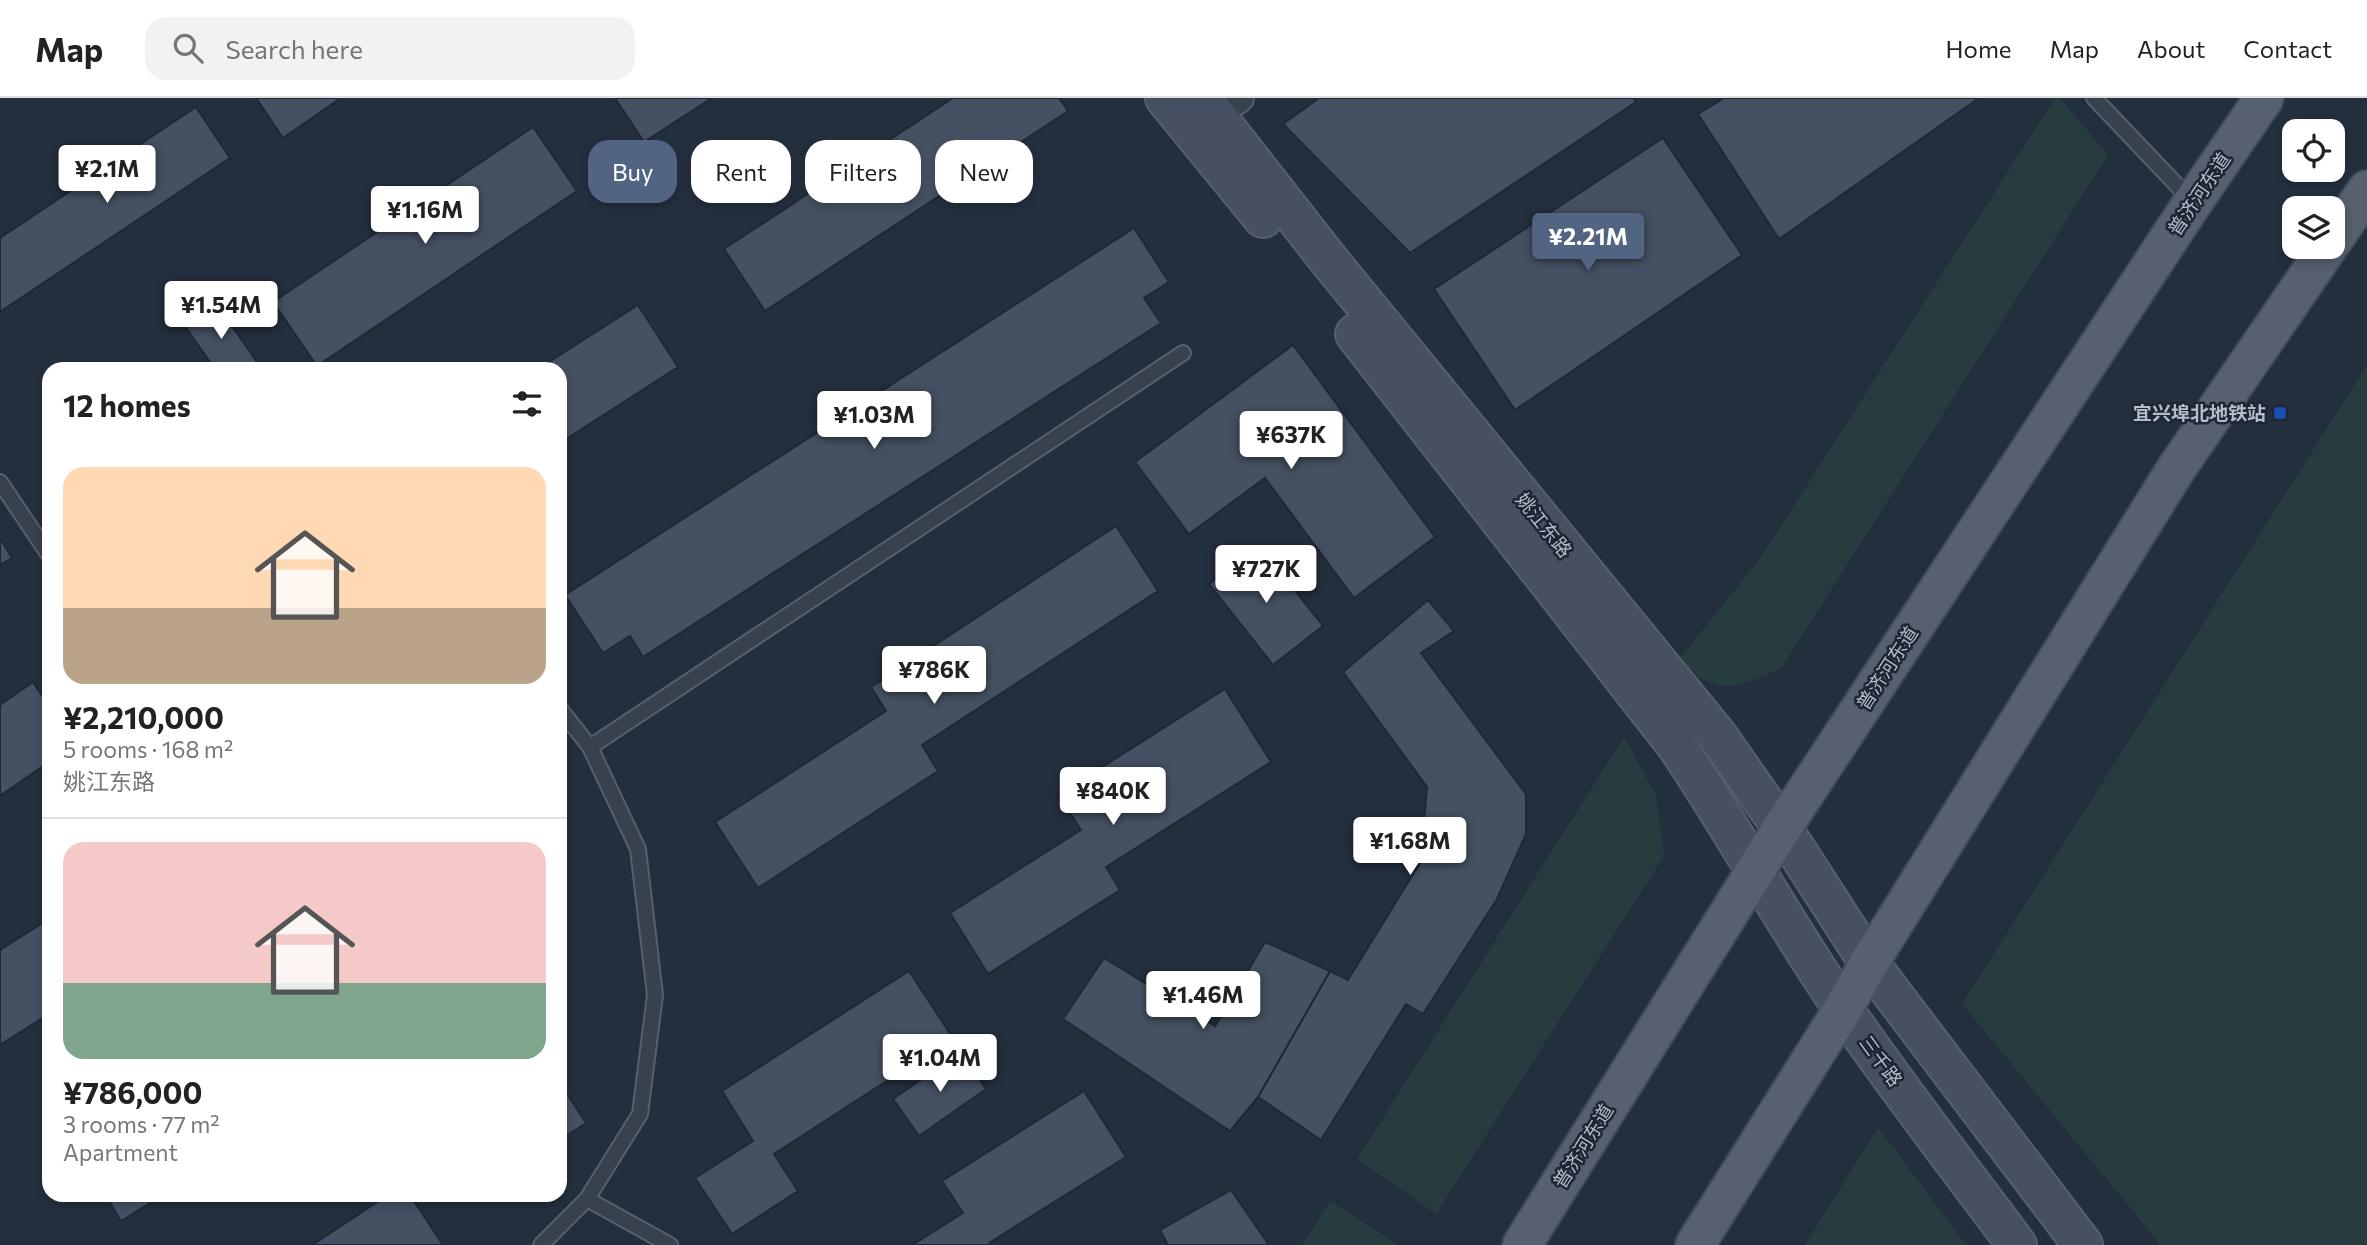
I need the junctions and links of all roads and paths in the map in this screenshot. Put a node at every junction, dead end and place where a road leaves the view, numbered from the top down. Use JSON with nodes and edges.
{"nodes":[{"id":1,"x":1165,"y":98,"type":"edge"},
{"id":2,"x":2094,"y":98,"type":"edge"},
{"id":3,"x":2264,"y":98,"type":"edge"},
{"id":4,"x":1212,"y":110,"type":"edge"},
{"id":5,"x":2367,"y":190,"type":"edge"},
{"id":6,"x":2193,"y":202,"type":"junction"},
{"id":7,"x":2345,"y":222,"type":"edge"},
{"id":8,"x":2320,"y":259,"type":"edge"},
{"id":9,"x":1182,"y":353,"type":"dead end"},
{"id":10,"x":0,"y":482,"type":"edge"},
{"id":11,"x":42,"y":545,"type":"edge"},
{"id":12,"x":567,"y":718,"type":"edge"},
{"id":13,"x":590,"y":747,"type":"junction"},
{"id":14,"x":1782,"y":828,"type":"junction"},
{"id":15,"x":1755,"y":870,"type":"junction"},
{"id":16,"x":1869,"y":963,"type":"junction"},
{"id":17,"x":1843,"y":1009,"type":"junction"},
{"id":18,"x":587,"y":1199,"type":"junction"},
{"id":19,"x":541,"y":1245,"type":"edge"},
{"id":20,"x":670,"y":1245,"type":"edge"},
{"id":21,"x":1522,"y":1245,"type":"edge"},
{"id":22,"x":1695,"y":1245,"type":"edge"},
{"id":23,"x":2017,"y":1245,"type":"edge"},
{"id":24,"x":2082,"y":1245,"type":"edge"}],
"edges":[{"from":1,"to":4,"type":"street","name":"姚江东路"},
{"from":2,"to":6,"type":"lane"},
{"from":3,"to":6,"type":"main road","name":"普济河东道"},
{"from":4,"to":14,"type":"street","name":"姚江东路"},
{"from":4,"to":15,"type":"street","name":"姚江东路"},
{"from":5,"to":7,"type":"main road"},
{"from":6,"to":14,"type":"main road","name":"普济河东道"},
{"from":8,"to":16,"type":"main road"},
{"from":9,"to":13,"type":"lane"},
{"from":10,"to":11,"type":"lane"},
{"from":12,"to":13,"type":"lane"},
{"from":13,"to":18,"type":"lane"},
{"from":14,"to":15,"type":"main road","name":"普济河东道"},
{"from":14,"to":16,"type":"street","name":"姚江东路"},
{"from":15,"to":17,"type":"street","name":"三千路"},
{"from":15,"to":21,"type":"main road","name":"普济河东道"},
{"from":16,"to":17,"type":"main road"},
{"from":16,"to":24,"type":"street"},
{"from":17,"to":22,"type":"main road"},
{"from":17,"to":23,"type":"street","name":"三千路"},
{"from":18,"to":19,"type":"lane"},
{"from":18,"to":20,"type":"lane"}]}
